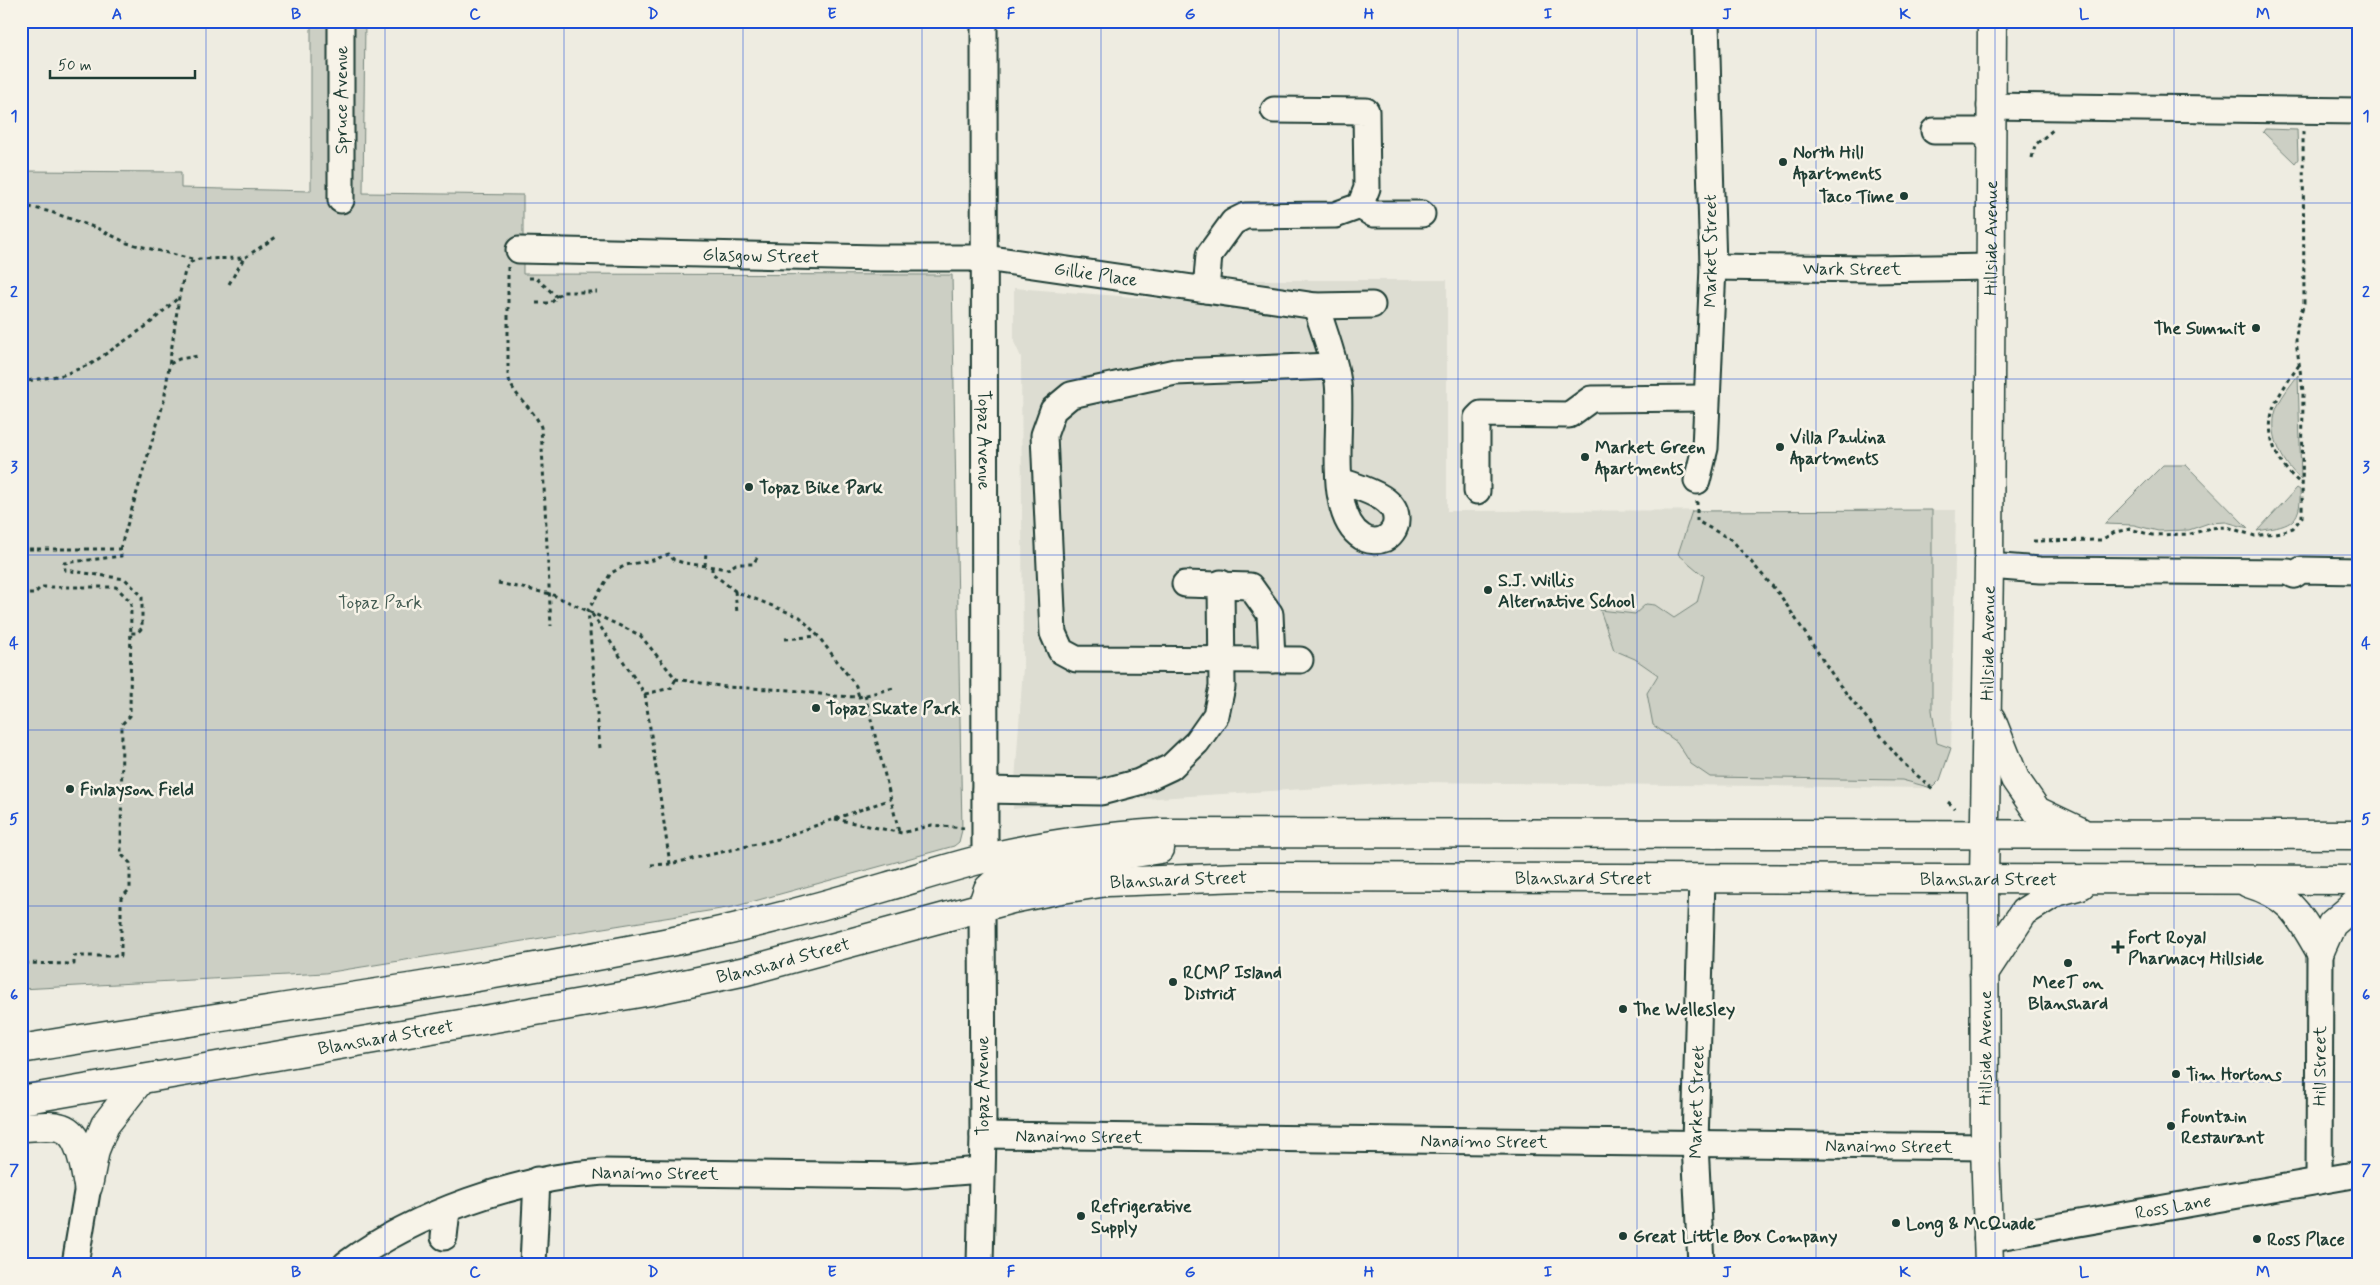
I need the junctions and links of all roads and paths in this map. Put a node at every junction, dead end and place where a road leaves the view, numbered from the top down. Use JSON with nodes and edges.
{"nodes":[{"id":1,"x":341,"y":21,"type":"edge"},
{"id":2,"x":984,"y":21,"type":"edge"},
{"id":3,"x":1706,"y":21,"type":"edge"},
{"id":4,"x":1992,"y":21,"type":"edge"},
{"id":5,"x":1274,"y":110,"type":"dead end"},
{"id":6,"x":2359,"y":111,"type":"edge"},
{"id":7,"x":1990,"y":119,"type":"junction"},
{"id":8,"x":2303,"y":126,"type":"dead end"},
{"id":9,"x":2062,"y":127,"type":"dead end"},
{"id":10,"x":1934,"y":131,"type":"dead end"},
{"id":11,"x":2032,"y":158,"type":"dead end"},
{"id":12,"x":341,"y":189,"type":"dead end"},
{"id":13,"x":21,"y":205,"type":"edge"},
{"id":14,"x":1360,"y":206,"type":"junction"},
{"id":15,"x":1422,"y":214,"type":"dead end"},
{"id":16,"x":276,"y":237,"type":"dead end"},
{"id":17,"x":521,"y":255,"type":"joint"},
{"id":18,"x":244,"y":258,"type":"junction"},
{"id":19,"x":985,"y":258,"type":"junction"},
{"id":20,"x":197,"y":260,"type":"junction"},
{"id":21,"x":1713,"y":267,"type":"junction"},
{"id":22,"x":1990,"y":267,"type":"junction"},
{"id":23,"x":529,"y":278,"type":"dead end"},
{"id":24,"x":229,"y":284,"type":"dead end"},
{"id":25,"x":1206,"y":290,"type":"junction"},
{"id":26,"x":597,"y":292,"type":"dead end"},
{"id":27,"x":179,"y":296,"type":"junction"},
{"id":28,"x":557,"y":297,"type":"junction"},
{"id":29,"x":536,"y":304,"type":"dead end"},
{"id":30,"x":1372,"y":305,"type":"dead end"},
{"id":31,"x":1316,"y":306,"type":"junction"},
{"id":32,"x":198,"y":356,"type":"dead end"},
{"id":33,"x":170,"y":365,"type":"junction"},
{"id":34,"x":2300,"y":365,"type":"junction"},
{"id":35,"x":1333,"y":366,"type":"junction"},
{"id":36,"x":21,"y":382,"type":"edge"},
{"id":37,"x":1706,"y":398,"type":"junction"},
{"id":38,"x":1339,"y":480,"type":"dead end"},
{"id":39,"x":1697,"y":480,"type":"joint"},
{"id":40,"x":2304,"y":485,"type":"junction"},
{"id":41,"x":1477,"y":491,"type":"dead end"},
{"id":42,"x":2033,"y":540,"type":"dead end"},
{"id":43,"x":21,"y":548,"type":"edge"},
{"id":44,"x":120,"y":549,"type":"junction"},
{"id":45,"x":706,"y":551,"type":"dead end"},
{"id":46,"x":759,"y":554,"type":"dead end"},
{"id":47,"x":705,"y":566,"type":"junction"},
{"id":48,"x":1989,"y":566,"type":"junction"},
{"id":49,"x":712,"y":568,"type":"junction"},
{"id":50,"x":2359,"y":571,"type":"edge"},
{"id":51,"x":498,"y":583,"type":"dead end"},
{"id":52,"x":1185,"y":584,"type":"dead end"},
{"id":53,"x":1221,"y":584,"type":"junction"},
{"id":54,"x":736,"y":591,"type":"junction"},
{"id":55,"x":21,"y":594,"type":"edge"},
{"id":56,"x":550,"y":594,"type":"junction"},
{"id":57,"x":588,"y":610,"type":"junction"},
{"id":58,"x":736,"y":612,"type":"dead end"},
{"id":59,"x":592,"y":614,"type":"junction"},
{"id":60,"x":551,"y":626,"type":"dead end"},
{"id":61,"x":130,"y":633,"type":"junction"},
{"id":62,"x":818,"y":636,"type":"junction"},
{"id":63,"x":785,"y":639,"type":"dead end"},
{"id":64,"x":1222,"y":660,"type":"junction"},
{"id":65,"x":1272,"y":660,"type":"junction"},
{"id":66,"x":1300,"y":660,"type":"dead end"},
{"id":67,"x":676,"y":679,"type":"junction"},
{"id":68,"x":894,"y":688,"type":"dead end"},
{"id":69,"x":645,"y":694,"type":"junction"},
{"id":70,"x":865,"y":695,"type":"junction"},
{"id":71,"x":859,"y":697,"type":"junction"},
{"id":72,"x":1986,"y":706,"type":"junction"},
{"id":73,"x":600,"y":748,"type":"dead end"},
{"id":74,"x":985,"y":790,"type":"junction"},
{"id":75,"x":1934,"y":790,"type":"dead end"},
{"id":76,"x":891,"y":799,"type":"junction"},
{"id":77,"x":1948,"y":802,"type":"dead end"},
{"id":78,"x":1955,"y":808,"type":"dead end"},
{"id":79,"x":833,"y":819,"type":"junction"},
{"id":80,"x":985,"y":828,"type":"junction"},
{"id":81,"x":899,"y":832,"type":"junction"},
{"id":82,"x":1243,"y":833,"type":"junction"},
{"id":83,"x":1984,"y":834,"type":"junction"},
{"id":84,"x":2087,"y":835,"type":"junction"},
{"id":85,"x":2359,"y":835,"type":"edge"},
{"id":86,"x":985,"y":858,"type":"junction"},
{"id":87,"x":652,"y":864,"type":"dead end"},
{"id":88,"x":670,"y":864,"type":"junction"},
{"id":89,"x":1702,"y":879,"type":"junction"},
{"id":90,"x":2099,"y":879,"type":"junction"},
{"id":91,"x":1984,"y":880,"type":"junction"},
{"id":92,"x":2237,"y":880,"type":"junction"},
{"id":93,"x":2359,"y":880,"type":"edge"},
{"id":94,"x":2359,"y":902,"type":"edge"},
{"id":95,"x":982,"y":907,"type":"junction"},
{"id":96,"x":2320,"y":951,"type":"junction"},
{"id":97,"x":21,"y":964,"type":"edge"},
{"id":98,"x":1984,"y":972,"type":"junction"},
{"id":99,"x":21,"y":1049,"type":"edge"},
{"id":100,"x":141,"y":1079,"type":"junction"},
{"id":101,"x":21,"y":1100,"type":"edge"},
{"id":102,"x":21,"y":1127,"type":"edge"},
{"id":103,"x":982,"y":1135,"type":"junction"},
{"id":104,"x":1695,"y":1144,"type":"junction"},
{"id":105,"x":1985,"y":1147,"type":"junction"},
{"id":106,"x":981,"y":1170,"type":"junction"},
{"id":107,"x":2359,"y":1174,"type":"edge"},
{"id":108,"x":537,"y":1180,"type":"junction"},
{"id":109,"x":2319,"y":1181,"type":"junction"},
{"id":110,"x":88,"y":1186,"type":"junction"},
{"id":111,"x":447,"y":1210,"type":"junction"},
{"id":112,"x":444,"y":1237,"type":"dead end"},
{"id":113,"x":1988,"y":1252,"type":"edge"},
{"id":114,"x":75,"y":1261,"type":"edge"},
{"id":115,"x":346,"y":1264,"type":"edge"},
{"id":116,"x":533,"y":1264,"type":"edge"},
{"id":117,"x":980,"y":1264,"type":"edge"},
{"id":118,"x":1701,"y":1264,"type":"edge"}],
"edges":[{"from":1,"to":12,"type":"street","name":"Spruce Avenue"},
{"from":2,"to":19,"type":"street","name":"Topaz Avenue"},
{"from":3,"to":21,"type":"street","name":"Market Street"},
{"from":4,"to":7,"type":"main road","name":"Hillside Avenue"},
{"from":5,"to":14,"type":"street"},
{"from":6,"to":7,"type":"street"},
{"from":7,"to":10,"type":"street"},
{"from":7,"to":22,"type":"main road","name":"Hillside Avenue"},
{"from":8,"to":34,"type":"path"},
{"from":9,"to":11,"type":"path"},
{"from":13,"to":20,"type":"path"},
{"from":14,"to":15,"type":"street"},
{"from":14,"to":25,"type":"street"},
{"from":16,"to":18,"type":"path"},
{"from":17,"to":19,"type":"street","name":"Glasgow Street"},
{"from":17,"to":56,"type":"path"},
{"from":18,"to":20,"type":"path"},
{"from":18,"to":24,"type":"path"},
{"from":19,"to":25,"type":"street","name":"Gillie Place"},
{"from":19,"to":74,"type":"street","name":"Topaz Avenue"},
{"from":20,"to":27,"type":"path"},
{"from":21,"to":22,"type":"street","name":"Wark Street"},
{"from":21,"to":37,"type":"street","name":"Market Street"},
{"from":22,"to":48,"type":"main road","name":"Hillside Avenue"},
{"from":23,"to":28,"type":"path"},
{"from":25,"to":31,"type":"street","name":"Gillie Place"},
{"from":26,"to":28,"type":"path"},
{"from":27,"to":33,"type":"path"},
{"from":27,"to":36,"type":"path"},
{"from":28,"to":29,"type":"path"},
{"from":30,"to":31,"type":"street","name":"Gillie Place"},
{"from":31,"to":35,"type":"street"},
{"from":32,"to":33,"type":"path"},
{"from":33,"to":44,"type":"path"},
{"from":34,"to":40,"type":"path"},
{"from":34,"to":40,"type":"path"},
{"from":35,"to":38,"type":"street"},
{"from":35,"to":64,"type":"street"},
{"from":37,"to":39,"type":"street","name":"Market Street"},
{"from":37,"to":41,"type":"street"},
{"from":39,"to":75,"type":"path"},
{"from":40,"to":42,"type":"path"},
{"from":43,"to":44,"type":"path"},
{"from":44,"to":61,"type":"path"},
{"from":45,"to":47,"type":"path"},
{"from":46,"to":49,"type":"path"},
{"from":47,"to":49,"type":"path"},
{"from":47,"to":57,"type":"path"},
{"from":48,"to":50,"type":"street"},
{"from":48,"to":72,"type":"main road","name":"Hillside Avenue"},
{"from":49,"to":54,"type":"path"},
{"from":51,"to":56,"type":"path"},
{"from":52,"to":53,"type":"street"},
{"from":53,"to":64,"type":"street"},
{"from":53,"to":65,"type":"street"},
{"from":54,"to":58,"type":"path"},
{"from":54,"to":62,"type":"path"},
{"from":55,"to":61,"type":"path"},
{"from":56,"to":57,"type":"path"},
{"from":56,"to":60,"type":"path"},
{"from":57,"to":59,"type":"path"},
{"from":57,"to":73,"type":"path"},
{"from":59,"to":67,"type":"path"},
{"from":59,"to":69,"type":"path"},
{"from":61,"to":97,"type":"path"},
{"from":62,"to":63,"type":"path"},
{"from":62,"to":71,"type":"path"},
{"from":64,"to":65,"type":"street"},
{"from":64,"to":74,"type":"street"},
{"from":65,"to":66,"type":"street"},
{"from":67,"to":69,"type":"path"},
{"from":67,"to":71,"type":"path"},
{"from":68,"to":70,"type":"path"},
{"from":69,"to":88,"type":"path"},
{"from":70,"to":71,"type":"path"},
{"from":70,"to":76,"type":"path"},
{"from":72,"to":83,"type":"main road","name":"Hillside Avenue"},
{"from":72,"to":84,"type":"main road"},
{"from":74,"to":80,"type":"street","name":"Topaz Avenue"},
{"from":76,"to":79,"type":"path"},
{"from":76,"to":81,"type":"path"},
{"from":77,"to":78,"type":"path"},
{"from":79,"to":81,"type":"path"},
{"from":79,"to":88,"type":"path"},
{"from":80,"to":81,"type":"path"},
{"from":80,"to":86,"type":"street","name":"Topaz Avenue"},
{"from":82,"to":83,"type":"main road"},
{"from":82,"to":86,"type":"main road"},
{"from":82,"to":95,"type":"main road"},
{"from":83,"to":84,"type":"main road"},
{"from":83,"to":91,"type":"main road","name":"Hillside Avenue"},
{"from":84,"to":85,"type":"main road"},
{"from":86,"to":99,"type":"main road"},
{"from":87,"to":88,"type":"path"},
{"from":89,"to":91,"type":"main road","name":"Blanshard Street"},
{"from":89,"to":95,"type":"main road","name":"Blanshard Street"},
{"from":89,"to":104,"type":"street","name":"Market Street"},
{"from":90,"to":91,"type":"main road","name":"Blanshard Street"},
{"from":90,"to":92,"type":"main road","name":"Blanshard Street"},
{"from":90,"to":98,"type":"main road"},
{"from":91,"to":98,"type":"main road","name":"Hillside Avenue"},
{"from":92,"to":93,"type":"main road","name":"Blanshard Street"},
{"from":92,"to":96,"type":"main road"},
{"from":94,"to":96,"type":"main road"},
{"from":95,"to":100,"type":"main road","name":"Blanshard Street"},
{"from":95,"to":103,"type":"street","name":"Topaz Avenue"},
{"from":96,"to":109,"type":"street","name":"Hill Street"},
{"from":98,"to":105,"type":"main road","name":"Hillside Avenue"},
{"from":100,"to":101,"type":"main road","name":"Blanshard Street"},
{"from":100,"to":110,"type":"main road"},
{"from":102,"to":110,"type":"main road"},
{"from":103,"to":104,"type":"street","name":"Nanaimo Street"},
{"from":103,"to":106,"type":"street","name":"Topaz Avenue"},
{"from":104,"to":105,"type":"street","name":"Nanaimo Street"},
{"from":104,"to":118,"type":"street","name":"Market Street"},
{"from":105,"to":113,"type":"main road","name":"Hillside Avenue"},
{"from":106,"to":108,"type":"street","name":"Nanaimo Street"},
{"from":106,"to":117,"type":"street","name":"Topaz Avenue"},
{"from":107,"to":109,"type":"street","name":"Ross Lane"},
{"from":108,"to":111,"type":"street","name":"Nanaimo Street"},
{"from":108,"to":116,"type":"street"},
{"from":109,"to":113,"type":"street","name":"Ross Lane"},
{"from":110,"to":114,"type":"street"},
{"from":111,"to":112,"type":"street"},
{"from":111,"to":115,"type":"street","name":"Nanaimo Street"}]}
